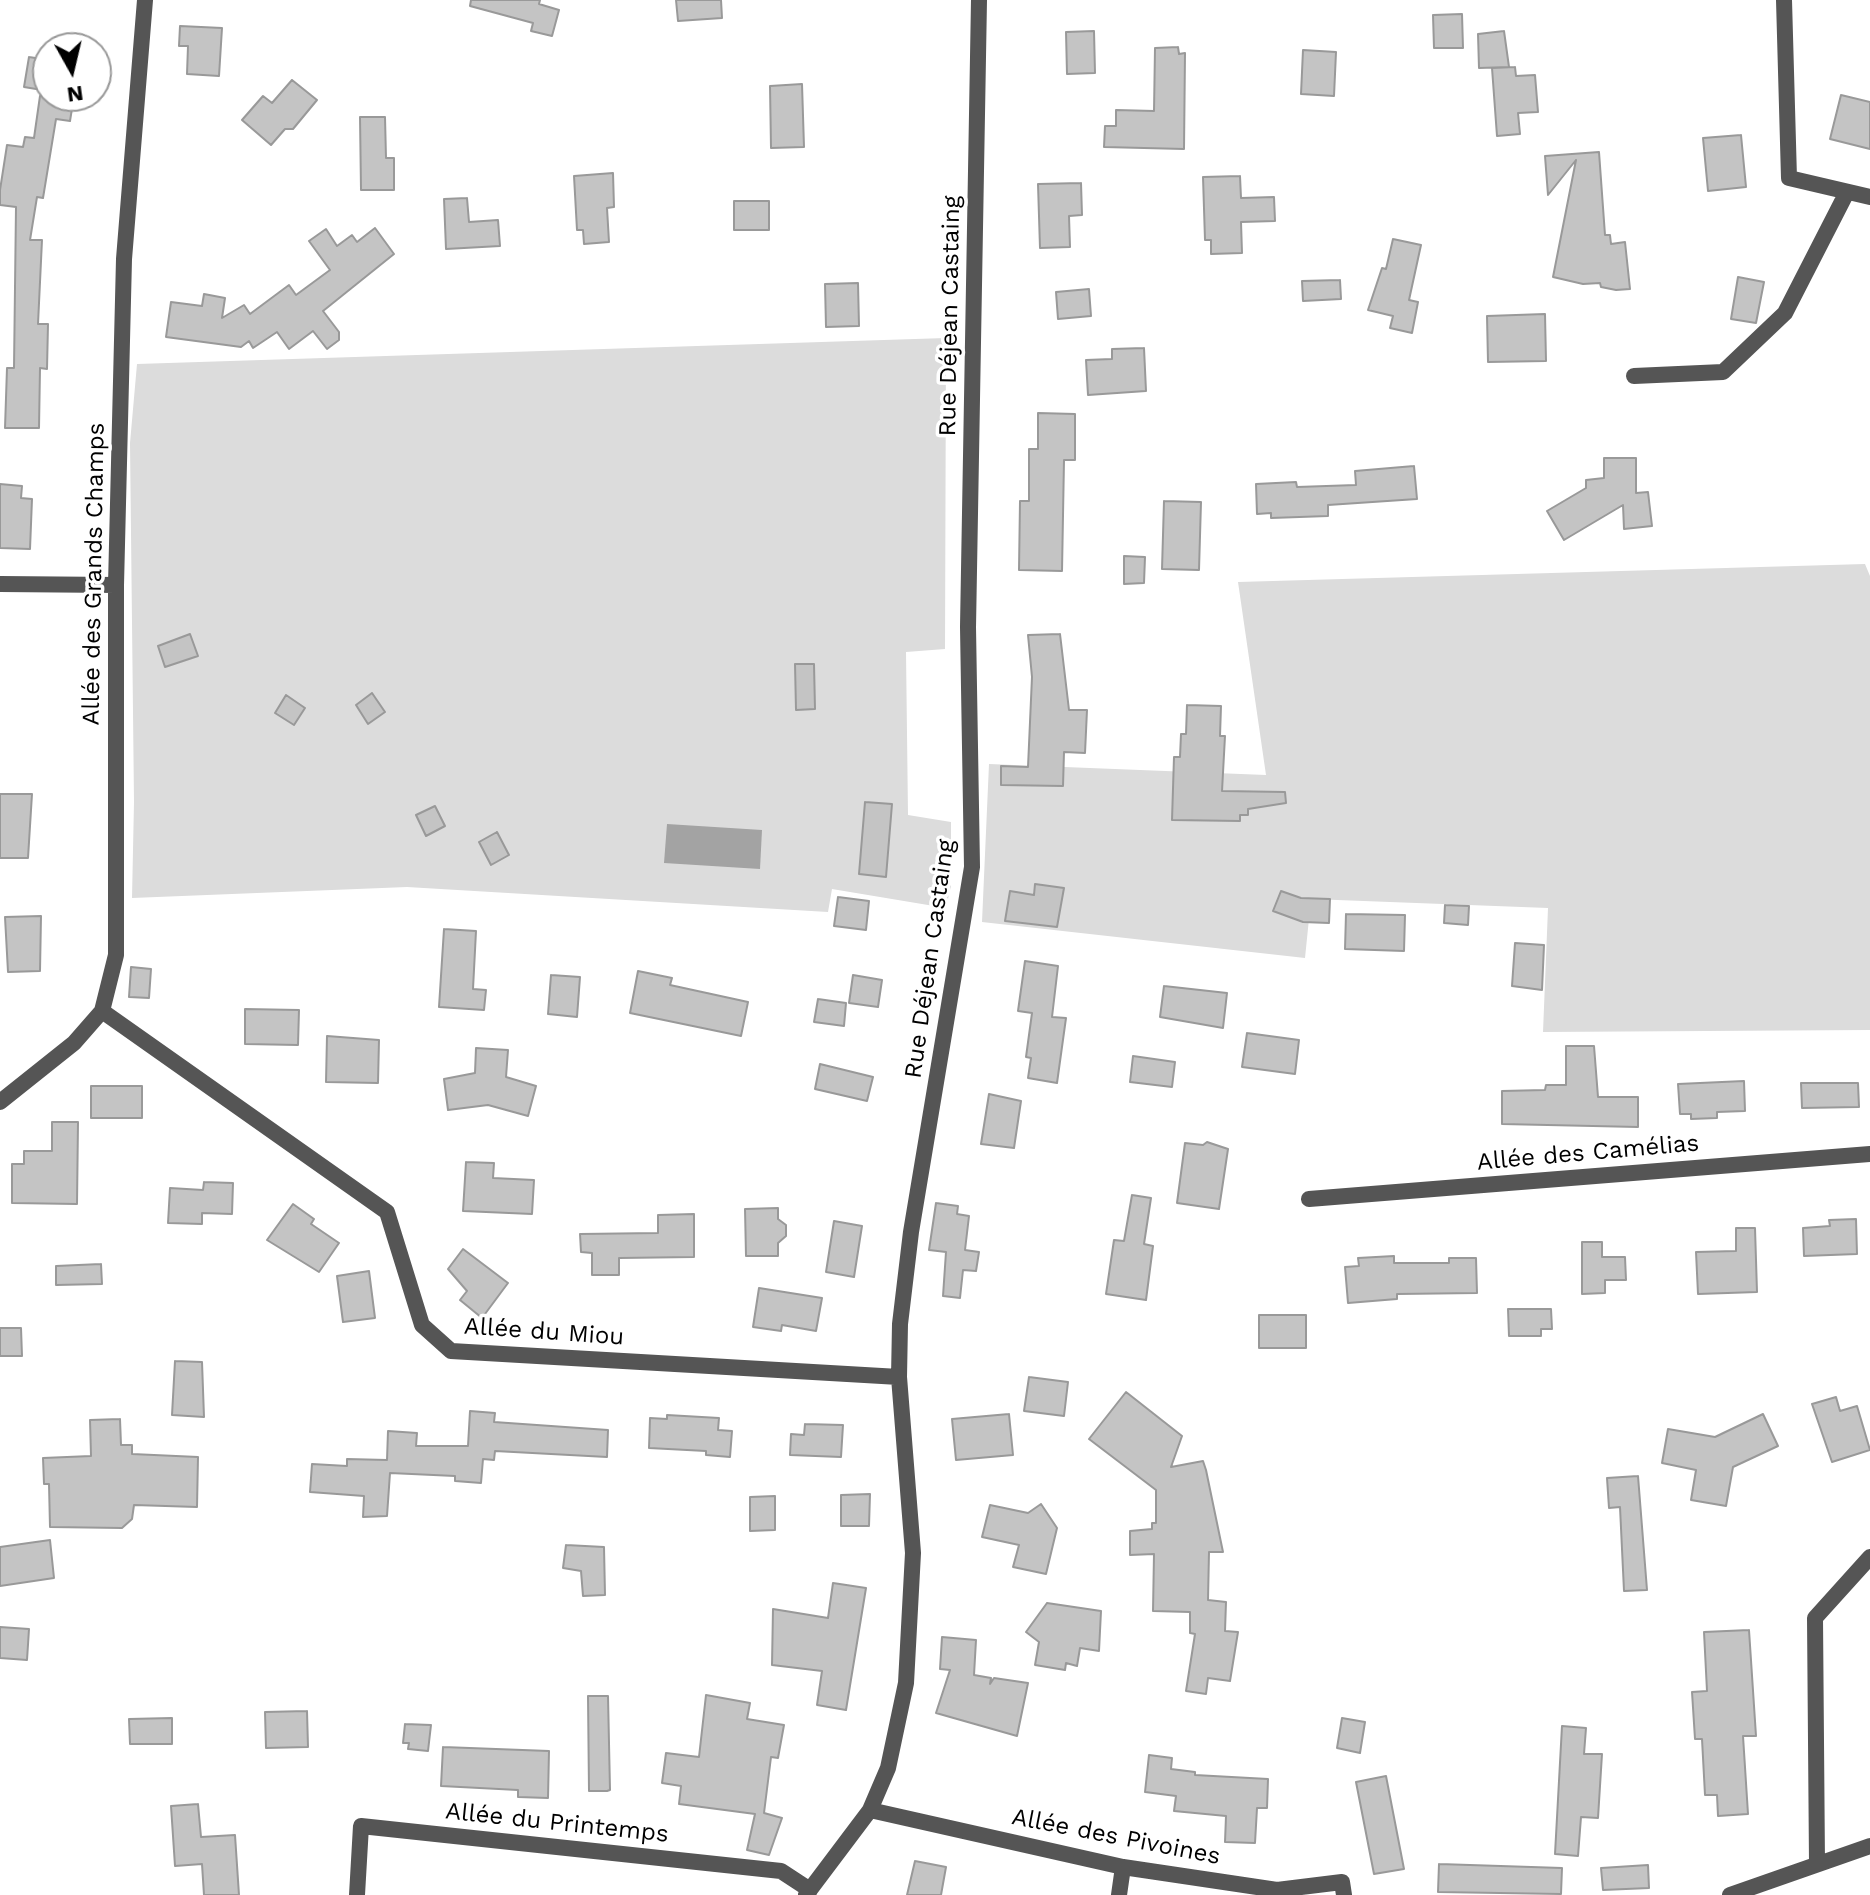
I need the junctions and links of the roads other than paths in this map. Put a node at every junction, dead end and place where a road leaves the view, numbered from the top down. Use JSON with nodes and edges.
{"nodes":[{"id":1,"x":145,"y":0,"type":"edge"},
{"id":2,"x":979,"y":0,"type":"edge"},
{"id":3,"x":1784,"y":0,"type":"edge"},
{"id":4,"x":1847,"y":192,"type":"junction"},
{"id":5,"x":1870,"y":197,"type":"edge"},
{"id":6,"x":1634,"y":376,"type":"dead end"},
{"id":7,"x":0,"y":584,"type":"edge"},
{"id":8,"x":116,"y":585,"type":"junction"},
{"id":9,"x":102,"y":1011,"type":"junction"},
{"id":10,"x":0,"y":1102,"type":"edge"},
{"id":11,"x":1870,"y":1154,"type":"edge"},
{"id":12,"x":1309,"y":1199,"type":"dead end"},
{"id":13,"x":899,"y":1377,"type":"junction"},
{"id":14,"x":1870,"y":1557,"type":"edge"},
{"id":15,"x":870,"y":1810,"type":"junction"},
{"id":16,"x":1870,"y":1846,"type":"edge"},
{"id":17,"x":1817,"y":1864,"type":"junction"},
{"id":18,"x":1123,"y":1867,"type":"junction"},
{"id":19,"x":808,"y":1892,"type":"edge"},
{"id":20,"x":357,"y":1895,"type":"edge"},
{"id":21,"x":1119,"y":1895,"type":"edge"},
{"id":22,"x":1344,"y":1895,"type":"edge"},
{"id":23,"x":1730,"y":1895,"type":"edge"}],
"edges":[{"from":1,"to":8,"type":"street","name":"Allée des Grands Champs"},
{"from":2,"to":13,"type":"street","name":"Rue Déjean Castaing"},
{"from":3,"to":4,"type":"street"},
{"from":4,"to":5,"type":"street"},
{"from":4,"to":6,"type":"street"},
{"from":7,"to":8,"type":"street"},
{"from":8,"to":9,"type":"street","name":"Allée des Grands Champs"},
{"from":9,"to":10,"type":"street","name":"Allée des Grands Champs"},
{"from":9,"to":13,"type":"street","name":"Allée du Miou"},
{"from":11,"to":12,"type":"street","name":"Allée des Camélias"},
{"from":13,"to":15,"type":"street","name":"Rue Déjean Castaing"},
{"from":14,"to":17,"type":"street"},
{"from":15,"to":18,"type":"street","name":"Allée des Pivoines"},
{"from":15,"to":19,"type":"street","name":"Rue Déjean Castaing"},
{"from":16,"to":17,"type":"street"},
{"from":17,"to":23,"type":"street"},
{"from":18,"to":21,"type":"street"},
{"from":18,"to":22,"type":"street","name":"Allée des Pivoines"},
{"from":19,"to":20,"type":"street","name":"Allée du Printemps"}]}
